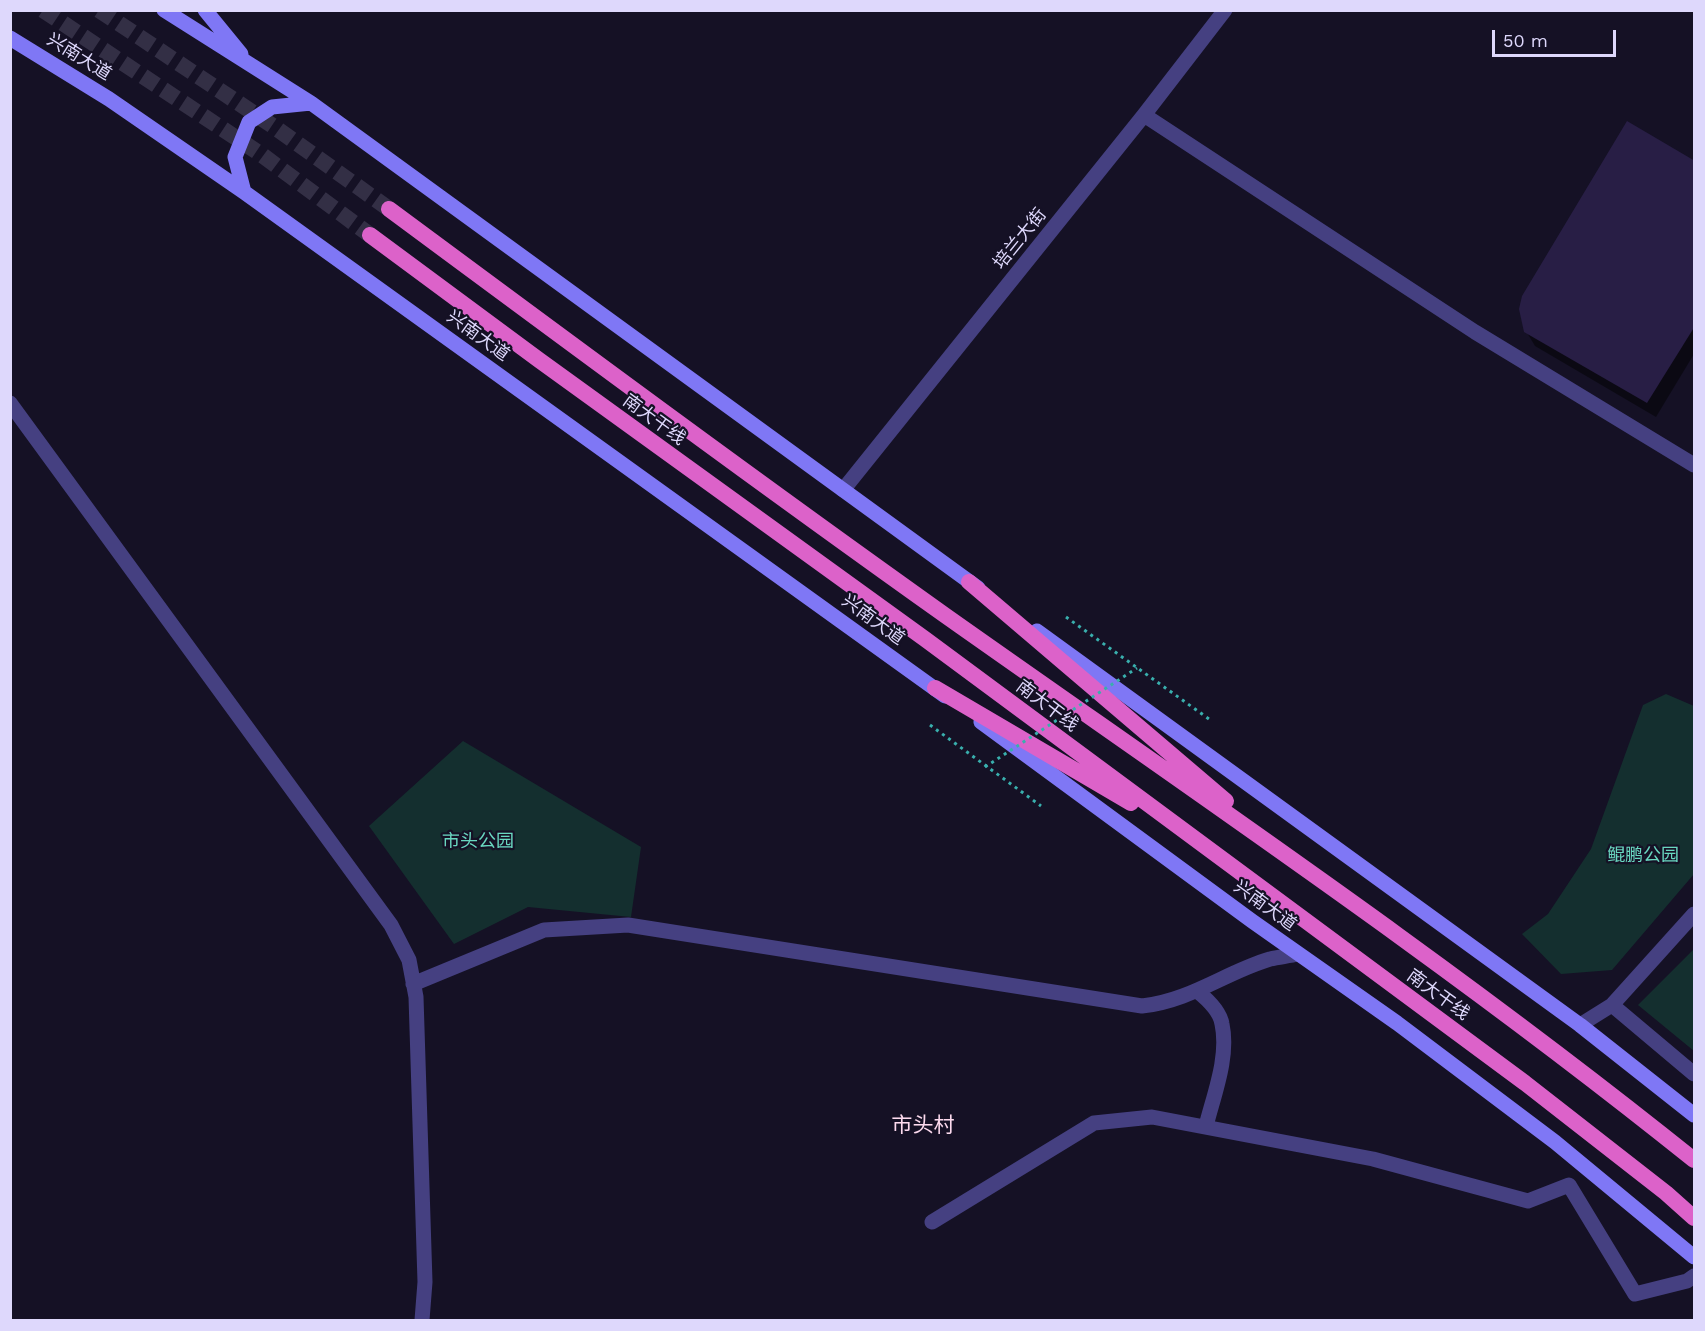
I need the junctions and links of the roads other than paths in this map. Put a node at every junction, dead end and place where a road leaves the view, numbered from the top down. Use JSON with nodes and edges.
{"nodes":[{"id":1,"x":164,"y":10,"type":"edge"},
{"id":2,"x":205,"y":10,"type":"edge"},
{"id":3,"x":1225,"y":10,"type":"edge"},
{"id":4,"x":10,"y":38,"type":"edge"},
{"id":5,"x":251,"y":65,"type":"junction"},
{"id":6,"x":311,"y":103,"type":"junction"},
{"id":7,"x":1144,"y":115,"type":"junction"},
{"id":8,"x":244,"y":192,"type":"junction"},
{"id":9,"x":389,"y":209,"type":"tunnel mouth"},
{"id":10,"x":370,"y":235,"type":"tunnel mouth"},
{"id":11,"x":10,"y":403,"type":"edge"},
{"id":12,"x":1695,"y":465,"type":"edge"},
{"id":13,"x":843,"y":490,"type":"junction"},
{"id":14,"x":969,"y":582,"type":"junction"},
{"id":15,"x":935,"y":688,"type":"junction"},
{"id":16,"x":1204,"y":847,"type":"junction"},
{"id":17,"x":1304,"y":868,"type":"junction"},
{"id":18,"x":1695,"y":914,"type":"edge"},
{"id":19,"x":1298,"y":954,"type":"junction"},
{"id":20,"x":413,"y":984,"type":"junction"},
{"id":21,"x":1197,"y":991,"type":"junction"},
{"id":22,"x":1612,"y":1005,"type":"junction"},
{"id":23,"x":1581,"y":1025,"type":"junction"},
{"id":24,"x":1695,"y":1074,"type":"edge"},
{"id":25,"x":1695,"y":1115,"type":"edge"},
{"id":26,"x":1206,"y":1126,"type":"junction"},
{"id":27,"x":1695,"y":1160,"type":"edge"},
{"id":28,"x":1695,"y":1218,"type":"edge"},
{"id":29,"x":932,"y":1222,"type":"dead end"},
{"id":30,"x":1695,"y":1257,"type":"edge"},
{"id":31,"x":1695,"y":1276,"type":"edge"},
{"id":32,"x":422,"y":1320,"type":"edge"}],
"edges":[{"from":1,"to":5,"type":"main road"},
{"from":2,"to":5,"type":"main road"},
{"from":3,"to":7,"type":"street","name":"培兰大街"},
{"from":4,"to":8,"type":"main road","name":"兴南大道"},
{"from":5,"to":6,"type":"main road"},
{"from":6,"to":8,"type":"main road"},
{"from":6,"to":13,"type":"main road"},
{"from":7,"to":12,"type":"street"},
{"from":7,"to":13,"type":"street","name":"培兰大街"},
{"from":8,"to":15,"type":"main road","name":"兴南大道"},
{"from":9,"to":17,"type":"highway","name":"南大干线"},
{"from":10,"to":16,"type":"highway","name":"南大干线"},
{"from":11,"to":20,"type":"street"},
{"from":13,"to":14,"type":"main road"},
{"from":14,"to":17,"type":"highway"},
{"from":14,"to":23,"type":"main road"},
{"from":15,"to":16,"type":"highway"},
{"from":15,"to":19,"type":"main road","name":"兴南大道"},
{"from":16,"to":28,"type":"highway","name":"南大干线"},
{"from":17,"to":27,"type":"highway","name":"南大干线"},
{"from":18,"to":22,"type":"street"},
{"from":19,"to":21,"type":"street"},
{"from":19,"to":30,"type":"main road","name":"兴南大道"},
{"from":20,"to":21,"type":"street"},
{"from":20,"to":32,"type":"street"},
{"from":21,"to":26,"type":"street"},
{"from":22,"to":23,"type":"street"},
{"from":22,"to":24,"type":"street"},
{"from":23,"to":25,"type":"main road"},
{"from":26,"to":29,"type":"street"},
{"from":26,"to":31,"type":"street"}]}
